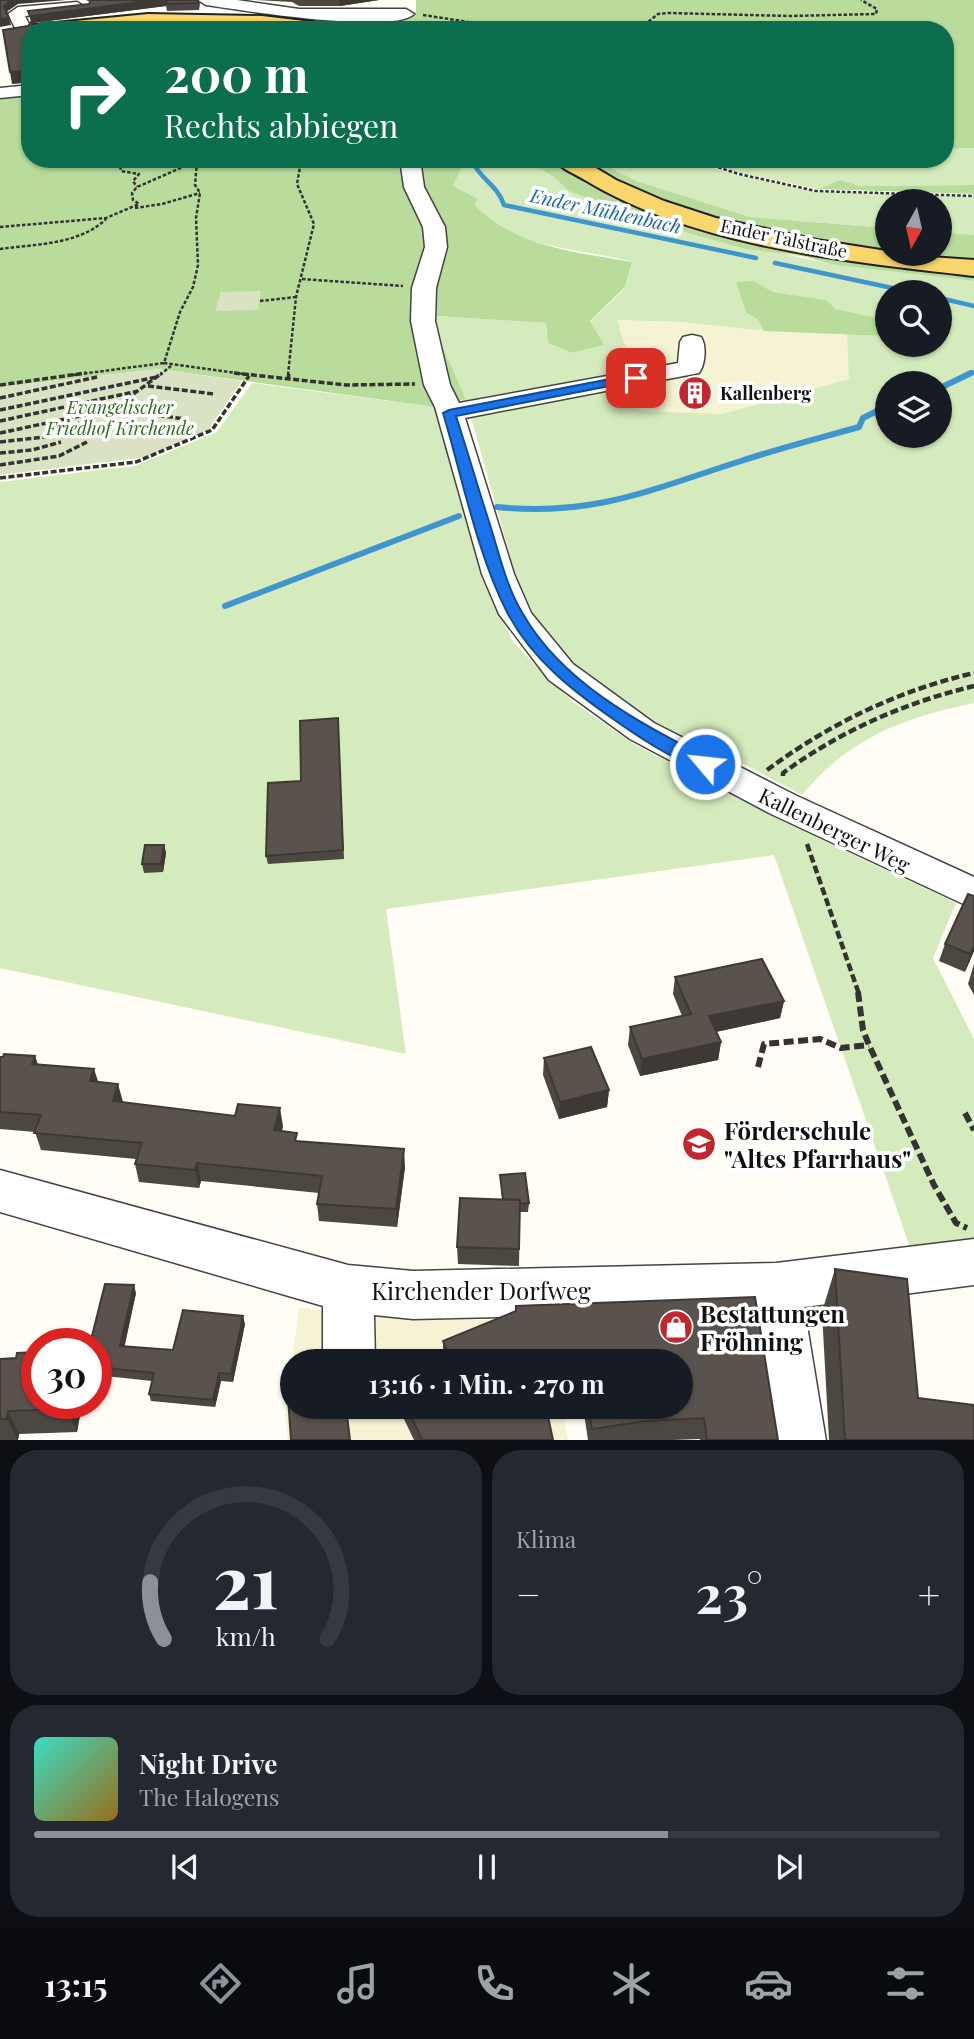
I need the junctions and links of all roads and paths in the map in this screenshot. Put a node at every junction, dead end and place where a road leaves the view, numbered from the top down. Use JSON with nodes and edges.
{"nodes":[{"id":1,"x":206,"y":0,"type":"edge"},
{"id":2,"x":320,"y":0,"type":"edge"},
{"id":3,"x":861,"y":0,"type":"edge"},
{"id":4,"x":84,"y":6,"type":"edge"},
{"id":5,"x":257,"y":8,"type":"junction"},
{"id":6,"x":406,"y":14,"type":"joint"},
{"id":7,"x":223,"y":18,"type":"junction"},
{"id":8,"x":131,"y":21,"type":"edge"},
{"id":9,"x":252,"y":21,"type":"edge"},
{"id":10,"x":355,"y":21,"type":"edge"},
{"id":11,"x":379,"y":21,"type":"edge"},
{"id":12,"x":460,"y":21,"type":"edge"},
{"id":13,"x":649,"y":21,"type":"edge"},
{"id":14,"x":21,"y":24,"type":"edge"},
{"id":15,"x":0,"y":34,"type":"edge"},
{"id":16,"x":21,"y":36,"type":"edge"},
{"id":17,"x":21,"y":91,"type":"edge"},
{"id":18,"x":0,"y":93,"type":"edge"},
{"id":19,"x":120,"y":168,"type":"edge"},
{"id":20,"x":179,"y":168,"type":"edge"},
{"id":21,"x":196,"y":168,"type":"edge"},
{"id":22,"x":300,"y":168,"type":"edge"},
{"id":23,"x":411,"y":168,"type":"edge"},
{"id":24,"x":578,"y":168,"type":"edge"},
{"id":25,"x":720,"y":168,"type":"edge"},
{"id":26,"x":137,"y":187,"type":"junction"},
{"id":27,"x":200,"y":193,"type":"junction"},
{"id":28,"x":974,"y":196,"type":"edge"},
{"id":29,"x":134,"y":208,"type":"junction"},
{"id":30,"x":106,"y":218,"type":"junction"},
{"id":31,"x":0,"y":227,"type":"edge"},
{"id":32,"x":0,"y":249,"type":"edge"},
{"id":33,"x":974,"y":268,"type":"edge"},
{"id":34,"x":302,"y":279,"type":"junction"},
{"id":35,"x":424,"y":288,"type":"junction"},
{"id":36,"x":296,"y":297,"type":"junction"},
{"id":37,"x":260,"y":301,"type":"dead end"},
{"id":38,"x":692,"y":342,"type":"dead end"},
{"id":39,"x":164,"y":363,"type":"junction"},
{"id":40,"x":171,"y":366,"type":"junction"},
{"id":41,"x":249,"y":376,"type":"junction"},
{"id":42,"x":97,"y":377,"type":"dead end"},
{"id":43,"x":158,"y":377,"type":"junction"},
{"id":44,"x":288,"y":380,"type":"junction"},
{"id":45,"x":0,"y":385,"type":"edge"},
{"id":46,"x":148,"y":386,"type":"junction"},
{"id":47,"x":142,"y":390,"type":"junction"},
{"id":48,"x":214,"y":394,"type":"dead end"},
{"id":49,"x":0,"y":398,"type":"edge"},
{"id":50,"x":443,"y":399,"type":"junction"},
{"id":51,"x":0,"y":410,"type":"edge"},
{"id":52,"x":112,"y":410,"type":"junction"},
{"id":53,"x":192,"y":420,"type":"dead end"},
{"id":54,"x":0,"y":421,"type":"edge"},
{"id":55,"x":0,"y":433,"type":"edge"},
{"id":56,"x":0,"y":442,"type":"edge"},
{"id":57,"x":61,"y":442,"type":"dead end"},
{"id":58,"x":87,"y":442,"type":"dead end"},
{"id":59,"x":0,"y":453,"type":"edge"},
{"id":60,"x":0,"y":465,"type":"edge"},
{"id":61,"x":0,"y":478,"type":"edge"},
{"id":62,"x":974,"y":673,"type":"edge"},
{"id":63,"x":974,"y":686,"type":"edge"},
{"id":64,"x":747,"y":786,"type":"junction"},
{"id":65,"x":789,"y":808,"type":"junction"},
{"id":66,"x":974,"y":894,"type":"edge"},
{"id":67,"x":869,"y":1045,"type":"junction"},
{"id":68,"x":758,"y":1067,"type":"dead end"},
{"id":69,"x":965,"y":1113,"type":"dead end"},
{"id":70,"x":974,"y":1130,"type":"edge"},
{"id":71,"x":0,"y":1191,"type":"edge"},
{"id":72,"x":974,"y":1231,"type":"edge"},
{"id":73,"x":974,"y":1262,"type":"edge"},
{"id":74,"x":776,"y":1287,"type":"junction"},
{"id":75,"x":348,"y":1289,"type":"junction"},
{"id":76,"x":349,"y":1349,"type":"edge"},
{"id":77,"x":799,"y":1440,"type":"edge"}],
"edges":[{"from":1,"to":5,"type":"street"},
{"from":2,"to":5,"type":"street"},
{"from":3,"to":13,"type":"path"},
{"from":4,"to":14,"type":"street"},
{"from":5,"to":7,"type":"street"},
{"from":5,"to":10,"type":"street"},
{"from":6,"to":11,"type":"street"},
{"from":6,"to":12,"type":"path"},
{"from":7,"to":8,"type":"main road"},
{"from":7,"to":9,"type":"main road"},
{"from":15,"to":16,"type":"main road"},
{"from":17,"to":18,"type":"street"},
{"from":19,"to":26,"type":"path"},
{"from":20,"to":26,"type":"path"},
{"from":21,"to":27,"type":"path"},
{"from":22,"to":34,"type":"path"},
{"from":23,"to":35,"type":"street","name":"Kallenberger Weg"},
{"from":24,"to":33,"type":"main road","name":"Ender Talstraße"},
{"from":25,"to":28,"type":"path"},
{"from":26,"to":29,"type":"path"},
{"from":27,"to":29,"type":"path"},
{"from":27,"to":39,"type":"path"},
{"from":29,"to":30,"type":"path"},
{"from":30,"to":31,"type":"path"},
{"from":30,"to":32,"type":"path"},
{"from":34,"to":35,"type":"path"},
{"from":34,"to":36,"type":"path"},
{"from":35,"to":50,"type":"street","name":"Kallenberger Weg"},
{"from":36,"to":37,"type":"path"},
{"from":36,"to":44,"type":"path"},
{"from":38,"to":50,"type":"street"},
{"from":39,"to":40,"type":"path"},
{"from":39,"to":45,"type":"path"},
{"from":40,"to":41,"type":"path"},
{"from":40,"to":43,"type":"path"},
{"from":41,"to":44,"type":"path"},
{"from":41,"to":61,"type":"path"},
{"from":42,"to":49,"type":"path"},
{"from":43,"to":46,"type":"path"},
{"from":43,"to":51,"type":"path"},
{"from":44,"to":50,"type":"path"},
{"from":46,"to":47,"type":"path"},
{"from":46,"to":48,"type":"path"},
{"from":47,"to":52,"type":"path"},
{"from":47,"to":54,"type":"path"},
{"from":50,"to":64,"type":"street","name":"Kallenberger Weg"},
{"from":52,"to":53,"type":"path"},
{"from":52,"to":55,"type":"path"},
{"from":52,"to":56,"type":"path"},
{"from":57,"to":59,"type":"path"},
{"from":58,"to":60,"type":"path"},
{"from":62,"to":64,"type":"path"},
{"from":63,"to":65,"type":"path"},
{"from":64,"to":65,"type":"street","name":"Kallenberger Weg"},
{"from":65,"to":66,"type":"street","name":"Kallenberger Weg"},
{"from":65,"to":67,"type":"path"},
{"from":67,"to":68,"type":"path"},
{"from":67,"to":72,"type":"path"},
{"from":69,"to":70,"type":"path"},
{"from":71,"to":75,"type":"street","name":"Kirchender Dorfweg"},
{"from":73,"to":74,"type":"street","name":"Kirchender Dorfweg"},
{"from":74,"to":75,"type":"street","name":"Kirchender Dorfweg"},
{"from":74,"to":77,"type":"street"},
{"from":75,"to":76,"type":"street"}]}
